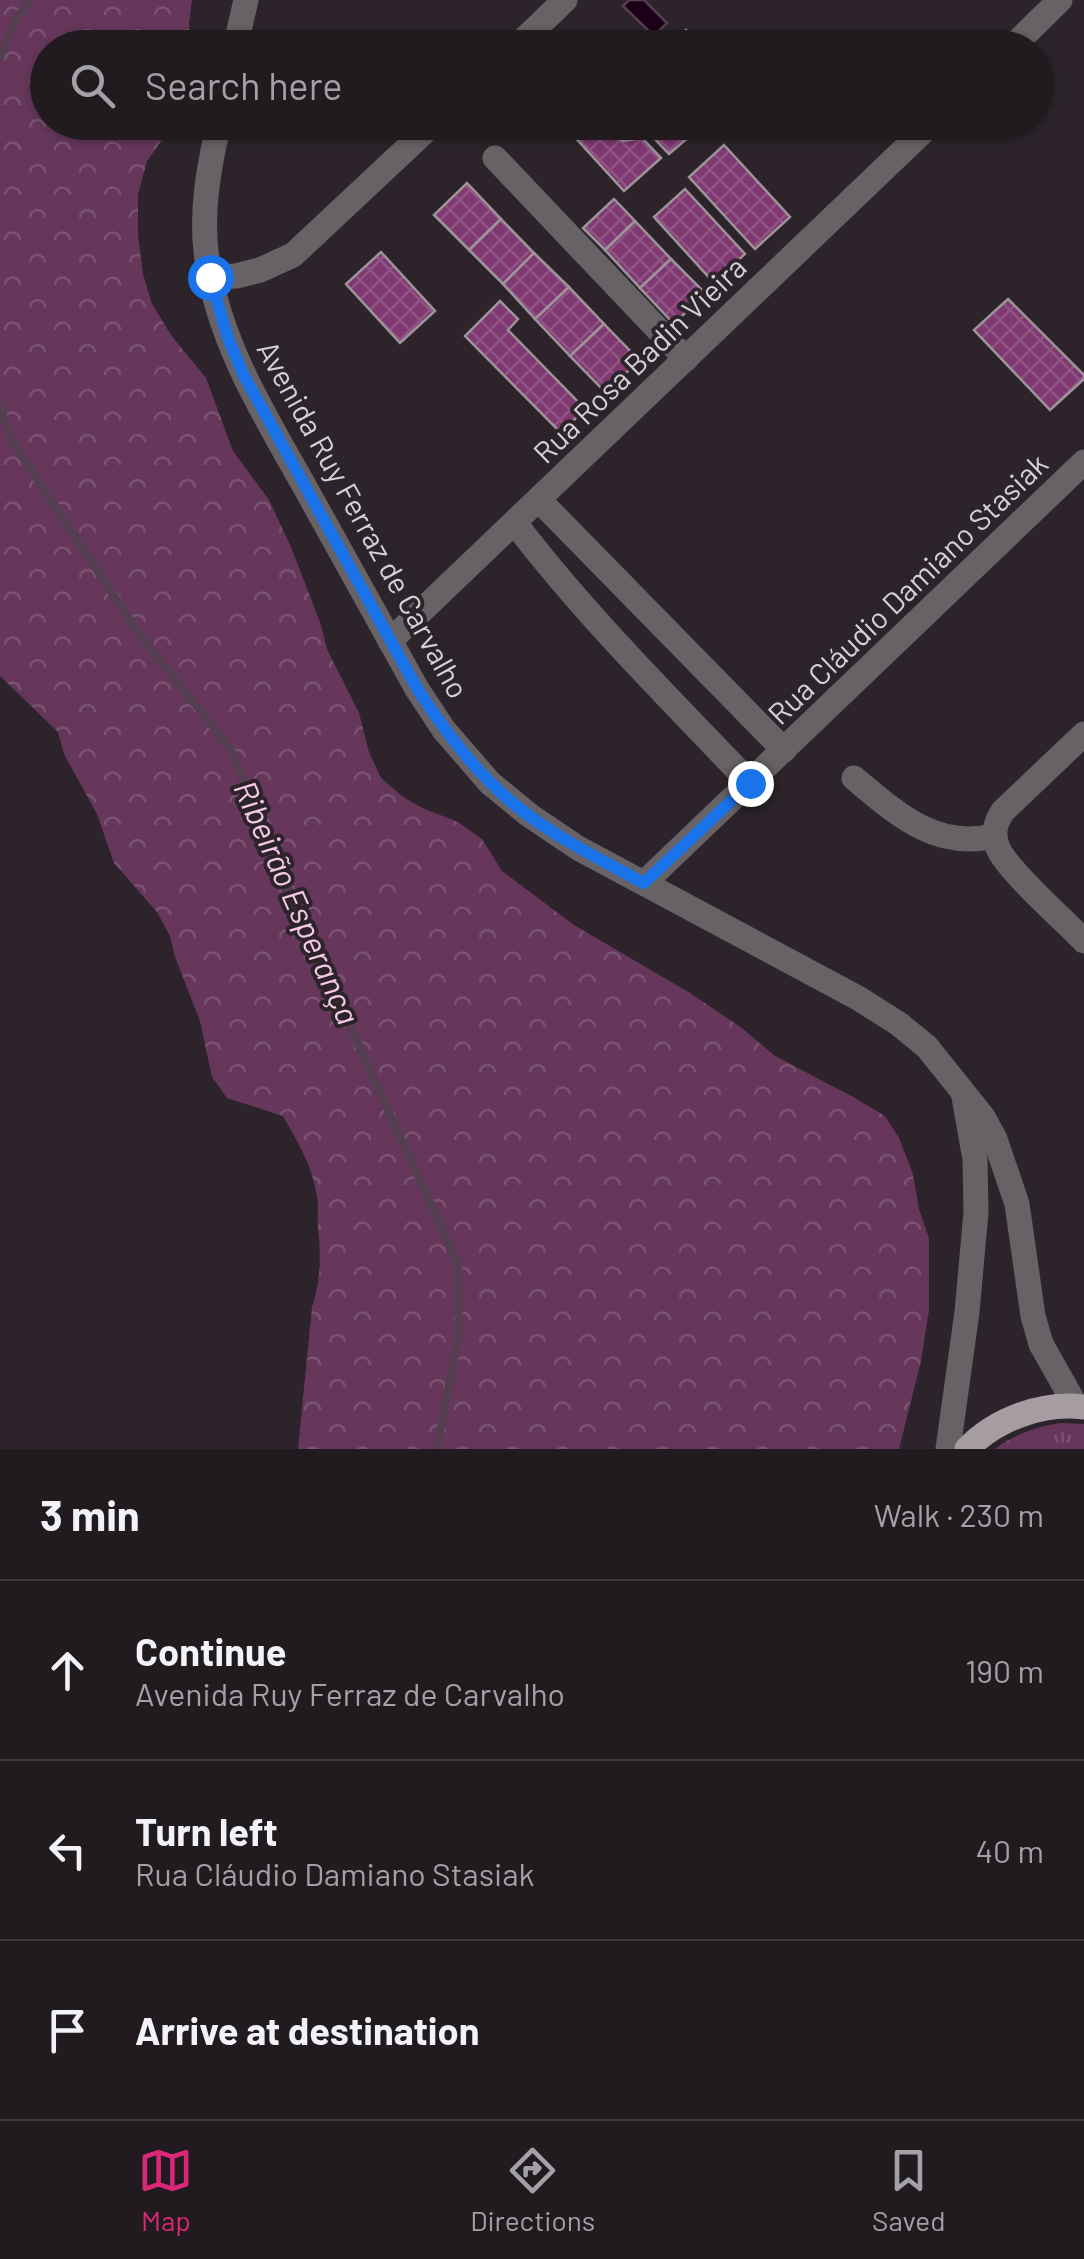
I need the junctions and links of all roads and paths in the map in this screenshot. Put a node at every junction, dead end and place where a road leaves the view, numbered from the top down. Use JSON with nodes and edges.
{"nodes":[{"id":1,"x":246,"y":0,"type":"edge"},
{"id":2,"x":565,"y":0,"type":"edge"},
{"id":3,"x":1060,"y":0,"type":"edge"},
{"id":4,"x":239,"y":30,"type":"edge"},
{"id":5,"x":534,"y":30,"type":"edge"},
{"id":6,"x":1029,"y":30,"type":"edge"},
{"id":7,"x":215,"y":140,"type":"edge"},
{"id":8,"x":416,"y":140,"type":"edge"},
{"id":9,"x":913,"y":140,"type":"edge"},
{"id":10,"x":495,"y":158,"type":"dead end"},
{"id":11,"x":210,"y":277,"type":"junction"},
{"id":12,"x":686,"y":359,"type":"junction"},
{"id":13,"x":1084,"y":462,"type":"edge"},
{"id":14,"x":539,"y":500,"type":"junction"},
{"id":15,"x":515,"y":523,"type":"junction"},
{"id":16,"x":390,"y":640,"type":"junction"},
{"id":17,"x":1084,"y":734,"type":"edge"},
{"id":18,"x":784,"y":750,"type":"junction"},
{"id":19,"x":854,"y":778,"type":"dead end"},
{"id":20,"x":750,"y":783,"type":"junction"},
{"id":21,"x":994,"y":836,"type":"junction"},
{"id":22,"x":644,"y":883,"type":"junction"},
{"id":23,"x":1084,"y":941,"type":"edge"},
{"id":24,"x":962,"y":1092,"type":"junction"},
{"id":25,"x":1080,"y":1407,"type":"edge"},
{"id":26,"x":948,"y":1449,"type":"edge"},
{"id":27,"x":968,"y":1449,"type":"edge"}],
"edges":[{"from":1,"to":4,"type":"street"},
{"from":2,"to":5,"type":"street"},
{"from":3,"to":6,"type":"street"},
{"from":7,"to":11,"type":"street","name":"Avenida Ruy Ferraz de Carvalho"},
{"from":8,"to":11,"type":"street"},
{"from":9,"to":12,"type":"street","name":"Rua Rosa Badin Vieira"},
{"from":10,"to":12,"type":"street"},
{"from":11,"to":16,"type":"street","name":"Avenida Ruy Ferraz de Carvalho"},
{"from":12,"to":14,"type":"street","name":"Rua Rosa Badin Vieira"},
{"from":13,"to":18,"type":"street","name":"Rua Cláudio Damiano Stasiak"},
{"from":14,"to":15,"type":"street","name":"Rua Rosa Badin Vieira"},
{"from":14,"to":18,"type":"street"},
{"from":15,"to":16,"type":"street","name":"Rua Rosa Badin Vieira"},
{"from":15,"to":20,"type":"street"},
{"from":16,"to":22,"type":"street","name":"Avenida Ruy Ferraz de Carvalho"},
{"from":17,"to":21,"type":"street"},
{"from":18,"to":20,"type":"street","name":"Rua Cláudio Damiano Stasiak"},
{"from":19,"to":21,"type":"street"},
{"from":20,"to":22,"type":"street","name":"Rua Cláudio Damiano Stasiak"},
{"from":21,"to":23,"type":"street"},
{"from":22,"to":24,"type":"street","name":"Avenida Ruy Ferraz de Carvalho"},
{"from":24,"to":25,"type":"street","name":"Avenida Ruy Ferraz de Carvalho"},
{"from":24,"to":26,"type":"street"},
{"from":25,"to":27,"type":"main road"}]}
